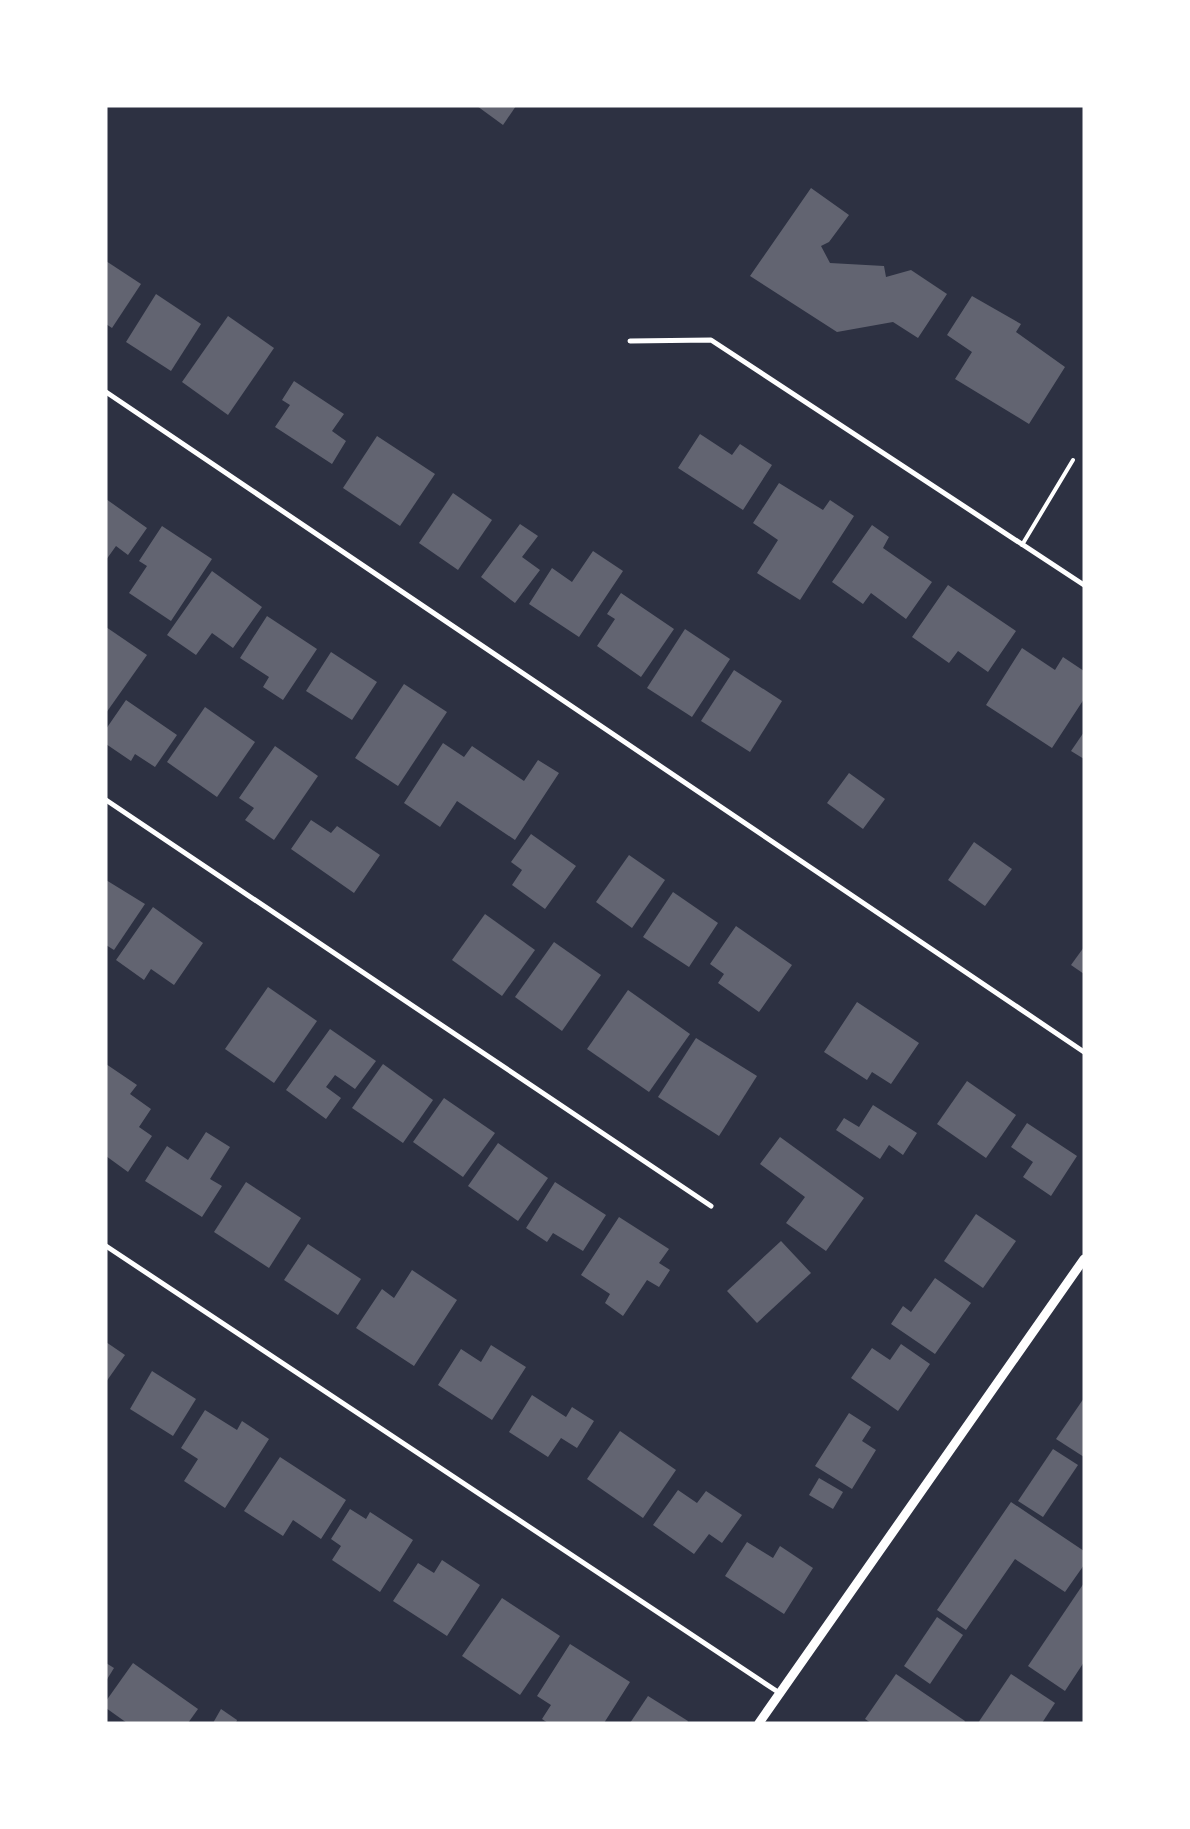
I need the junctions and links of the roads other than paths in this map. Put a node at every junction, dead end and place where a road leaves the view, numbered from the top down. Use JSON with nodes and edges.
{"nodes":[{"id":1,"x":630,"y":341,"type":"dead end"},
{"id":2,"x":106,"y":392,"type":"edge"},
{"id":3,"x":1073,"y":460,"type":"dead end"},
{"id":4,"x":1022,"y":545,"type":"junction"},
{"id":5,"x":1084,"y":585,"type":"edge"},
{"id":6,"x":106,"y":800,"type":"edge"},
{"id":7,"x":1084,"y":1052,"type":"edge"},
{"id":8,"x":711,"y":1206,"type":"dead end"},
{"id":9,"x":106,"y":1246,"type":"edge"},
{"id":10,"x":1084,"y":1259,"type":"edge"},
{"id":11,"x":778,"y":1692,"type":"junction"},
{"id":12,"x":759,"y":1723,"type":"edge"}],
"edges":[{"from":1,"to":4,"type":"street"},
{"from":2,"to":7,"type":"street"},
{"from":3,"to":4,"type":"lane"},
{"from":4,"to":5,"type":"street"},
{"from":6,"to":8,"type":"street"},
{"from":9,"to":11,"type":"street"},
{"from":10,"to":11,"type":"street"},
{"from":11,"to":12,"type":"street"}]}
